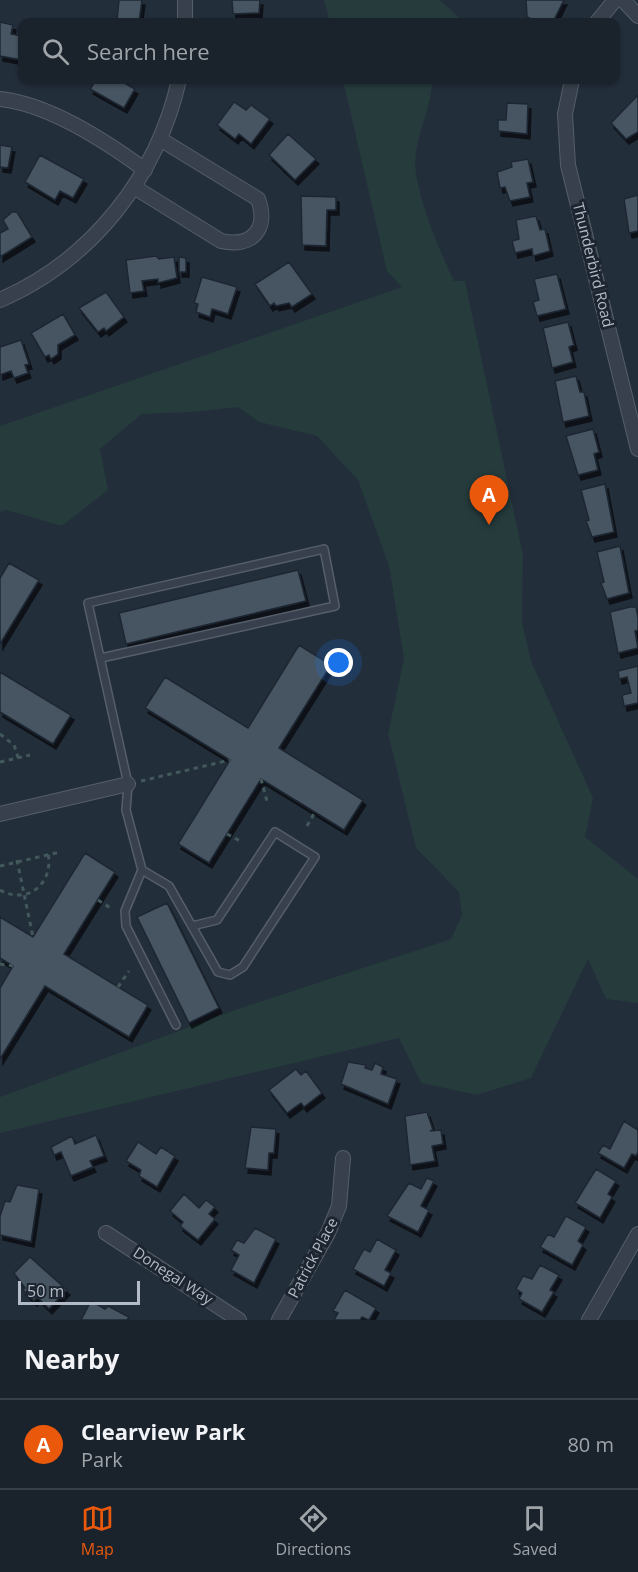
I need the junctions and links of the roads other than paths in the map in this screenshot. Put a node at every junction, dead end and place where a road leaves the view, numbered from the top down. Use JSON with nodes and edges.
{"nodes":[{"id":1,"x":185,"y":0,"type":"edge"},
{"id":2,"x":615,"y":0,"type":"edge"},
{"id":3,"x":623,"y":0,"type":"edge"},
{"id":4,"x":638,"y":16,"type":"edge"},
{"id":5,"x":185,"y":18,"type":"edge"},
{"id":6,"x":600,"y":18,"type":"edge"},
{"id":7,"x":178,"y":84,"type":"edge"},
{"id":8,"x":571,"y":84,"type":"edge"},
{"id":9,"x":0,"y":99,"type":"edge"},
{"id":10,"x":160,"y":139,"type":"junction"},
{"id":11,"x":145,"y":170,"type":"junction"},
{"id":12,"x":134,"y":187,"type":"junction"},
{"id":13,"x":0,"y":300,"type":"edge"},
{"id":14,"x":638,"y":449,"type":"edge"},
{"id":15,"x":101,"y":658,"type":"junction"},
{"id":16,"x":128,"y":784,"type":"junction"},
{"id":17,"x":0,"y":814,"type":"edge"},
{"id":18,"x":142,"y":870,"type":"junction"},
{"id":19,"x":192,"y":926,"type":"junction"},
{"id":20,"x":176,"y":1025,"type":"dead end"},
{"id":21,"x":343,"y":1158,"type":"dead end"},
{"id":22,"x":106,"y":1233,"type":"dead end"},
{"id":23,"x":638,"y":1234,"type":"edge"},
{"id":24,"x":239,"y":1320,"type":"edge"},
{"id":25,"x":279,"y":1320,"type":"edge"},
{"id":26,"x":589,"y":1320,"type":"edge"}],
"edges":[{"from":1,"to":5,"type":"street"},
{"from":2,"to":6,"type":"street"},
{"from":3,"to":4,"type":"street"},
{"from":7,"to":10,"type":"street"},
{"from":8,"to":14,"type":"street","name":"Thunderbird Road"},
{"from":9,"to":11,"type":"street"},
{"from":10,"to":11,"type":"street"},
{"from":10,"to":12,"type":"street"},
{"from":11,"to":12,"type":"street"},
{"from":12,"to":13,"type":"street"},
{"from":15,"to":15,"type":"lane"},
{"from":15,"to":16,"type":"lane"},
{"from":16,"to":17,"type":"street"},
{"from":16,"to":18,"type":"lane"},
{"from":18,"to":19,"type":"lane"},
{"from":18,"to":20,"type":"lane"},
{"from":19,"to":19,"type":"lane"},
{"from":21,"to":25,"type":"street","name":"Patrick Place"},
{"from":22,"to":24,"type":"street","name":"Donegal Way"},
{"from":23,"to":26,"type":"street"}]}
